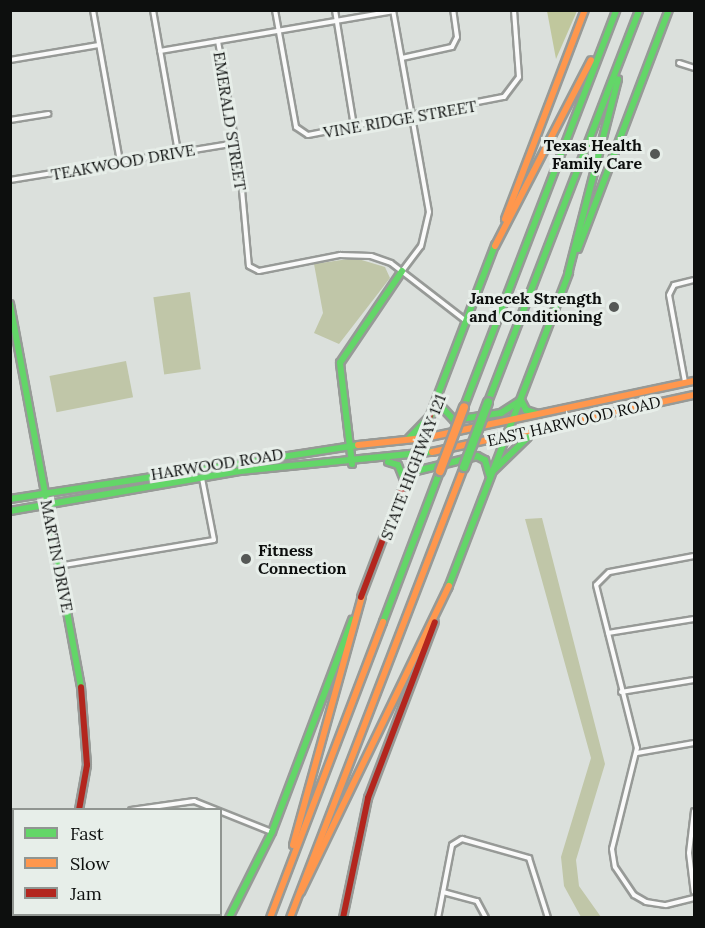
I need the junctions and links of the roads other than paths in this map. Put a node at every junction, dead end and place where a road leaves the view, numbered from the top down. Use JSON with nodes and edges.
{"nodes":[{"id":1,"x":93,"y":10,"type":"edge"},
{"id":2,"x":153,"y":10,"type":"edge"},
{"id":3,"x":275,"y":10,"type":"edge"},
{"id":4,"x":335,"y":10,"type":"edge"},
{"id":5,"x":453,"y":10,"type":"edge"},
{"id":6,"x":514,"y":10,"type":"edge"},
{"id":7,"x":585,"y":10,"type":"edge"},
{"id":8,"x":616,"y":10,"type":"edge"},
{"id":9,"x":639,"y":10,"type":"edge"},
{"id":10,"x":669,"y":10,"type":"edge"},
{"id":11,"x":393,"y":11,"type":"edge"},
{"id":12,"x":337,"y":21,"type":"junction"},
{"id":13,"x":279,"y":31,"type":"junction"},
{"id":14,"x":606,"y":36,"type":"junction"},
{"id":15,"x":218,"y":41,"type":"junction"},
{"id":16,"x":99,"y":45,"type":"junction"},
{"id":17,"x":160,"y":51,"type":"junction"},
{"id":18,"x":624,"y":51,"type":"junction"},
{"id":19,"x":402,"y":58,"type":"junction"},
{"id":20,"x":10,"y":60,"type":"edge"},
{"id":21,"x":679,"y":63,"type":"dead end"},
{"id":22,"x":694,"y":68,"type":"edge"},
{"id":23,"x":50,"y":114,"type":"dead end"},
{"id":24,"x":414,"y":117,"type":"junction"},
{"id":25,"x":10,"y":120,"type":"edge"},
{"id":26,"x":354,"y":126,"type":"junction"},
{"id":27,"x":235,"y":143,"type":"junction"},
{"id":28,"x":178,"y":152,"type":"junction"},
{"id":29,"x":120,"y":162,"type":"junction"},
{"id":30,"x":10,"y":180,"type":"edge"},
{"id":31,"x":495,"y":246,"type":"junction"},
{"id":32,"x":402,"y":271,"type":"junction"},
{"id":33,"x":568,"y":274,"type":"junction"},
{"id":34,"x":694,"y":280,"type":"edge"},
{"id":35,"x":11,"y":305,"type":"edge"},
{"id":36,"x":466,"y":321,"type":"junction"},
{"id":37,"x":694,"y":381,"type":"edge"},
{"id":38,"x":685,"y":382,"type":"junction"},
{"id":39,"x":694,"y":394,"type":"edge"},
{"id":40,"x":614,"y":397,"type":"junction"},
{"id":41,"x":521,"y":400,"type":"junction"},
{"id":42,"x":438,"y":403,"type":"junction"},
{"id":43,"x":622,"y":410,"type":"junction"},
{"id":44,"x":539,"y":415,"type":"junction"},
{"id":45,"x":511,"y":423,"type":"junction"},
{"id":46,"x":541,"y":432,"type":"junction"},
{"id":47,"x":425,"y":438,"type":"junction"},
{"id":48,"x":505,"y":438,"type":"junction"},
{"id":49,"x":406,"y":440,"type":"junction"},
{"id":50,"x":348,"y":448,"type":"junction"},
{"id":51,"x":281,"y":454,"type":"junction"},
{"id":52,"x":418,"y":454,"type":"junction"},
{"id":53,"x":376,"y":461,"type":"junction"},
{"id":54,"x":352,"y":464,"type":"junction"},
{"id":55,"x":201,"y":466,"type":"junction"},
{"id":56,"x":282,"y":468,"type":"junction"},
{"id":57,"x":490,"y":476,"type":"junction"},
{"id":58,"x":129,"y":478,"type":"junction"},
{"id":59,"x":202,"y":478,"type":"junction"},
{"id":60,"x":405,"y":483,"type":"junction"},
{"id":61,"x":128,"y":490,"type":"junction"},
{"id":62,"x":45,"y":493,"type":"junction"},
{"id":63,"x":10,"y":499,"type":"edge"},
{"id":64,"x":47,"y":504,"type":"junction"},
{"id":65,"x":10,"y":511,"type":"edge"},
{"id":66,"x":694,"y":556,"type":"edge"},
{"id":67,"x":58,"y":566,"type":"junction"},
{"id":68,"x":448,"y":586,"type":"junction"},
{"id":69,"x":362,"y":596,"type":"junction"},
{"id":70,"x":694,"y":619,"type":"edge"},
{"id":71,"x":608,"y":633,"type":"junction"},
{"id":72,"x":694,"y":680,"type":"edge"},
{"id":73,"x":621,"y":692,"type":"junction"},
{"id":74,"x":694,"y":743,"type":"edge"},
{"id":75,"x":637,"y":753,"type":"junction"},
{"id":76,"x":79,"y":808,"type":"edge"},
{"id":77,"x":141,"y":808,"type":"edge"},
{"id":78,"x":211,"y":808,"type":"edge"},
{"id":79,"x":694,"y":810,"type":"edge"},
{"id":80,"x":222,"y":812,"type":"edge"},
{"id":81,"x":272,"y":832,"type":"junction"},
{"id":82,"x":294,"y":858,"type":"junction"},
{"id":83,"x":442,"y":892,"type":"junction"},
{"id":84,"x":694,"y":892,"type":"edge"},
{"id":85,"x":298,"y":895,"type":"junction"},
{"id":86,"x":694,"y":897,"type":"edge"},
{"id":87,"x":229,"y":918,"type":"edge"},
{"id":88,"x":270,"y":918,"type":"edge"},
{"id":89,"x":290,"y":918,"type":"edge"},
{"id":90,"x":343,"y":918,"type":"edge"},
{"id":91,"x":438,"y":918,"type":"edge"},
{"id":92,"x":486,"y":918,"type":"edge"},
{"id":93,"x":548,"y":918,"type":"edge"}],
"edges":[{"from":1,"to":16,"type":"street"},
{"from":2,"to":17,"type":"street"},
{"from":3,"to":13,"type":"street"},
{"from":4,"to":12,"type":"street"},
{"from":5,"to":19,"type":"street"},
{"from":6,"to":24,"type":"street","name":"VINE RIDGE STREET"},
{"from":7,"to":31,"type":"main road","name":"STATE HIGHWAY 121"},
{"from":8,"to":14,"type":"main road"},
{"from":9,"to":18,"type":"main road"},
{"from":10,"to":33,"type":"main road"},
{"from":11,"to":12,"type":"street"},
{"from":11,"to":19,"type":"street"},
{"from":12,"to":13,"type":"street"},
{"from":12,"to":26,"type":"street"},
{"from":13,"to":15,"type":"street"},
{"from":13,"to":26,"type":"street","name":"VINE RIDGE STREET"},
{"from":14,"to":31,"type":"main road"},
{"from":14,"to":82,"type":"main road","bridge":true},
{"from":15,"to":17,"type":"street"},
{"from":15,"to":27,"type":"street","name":"EMERALD STREET"},
{"from":16,"to":20,"type":"street"},
{"from":16,"to":29,"type":"street"},
{"from":17,"to":28,"type":"street"},
{"from":18,"to":33,"type":"main road"},
{"from":18,"to":85,"type":"main road","bridge":true},
{"from":19,"to":24,"type":"street"},
{"from":21,"to":22,"type":"street"},
{"from":23,"to":25,"type":"street"},
{"from":24,"to":26,"type":"street","name":"VINE RIDGE STREET"},
{"from":24,"to":32,"type":"street"},
{"from":27,"to":28,"type":"street","name":"TEAKWOOD DRIVE"},
{"from":27,"to":32,"type":"street","name":"EMERALD STREET"},
{"from":28,"to":29,"type":"street","name":"TEAKWOOD DRIVE"},
{"from":29,"to":30,"type":"street","name":"TEAKWOOD DRIVE"},
{"from":31,"to":36,"type":"main road","name":"STATE HIGHWAY 121"},
{"from":32,"to":36,"type":"street"},
{"from":32,"to":50,"type":"main road"},
{"from":33,"to":41,"type":"main road"},
{"from":34,"to":38,"type":"street"},
{"from":35,"to":62,"type":"main road","name":"MARTIN DRIVE"},
{"from":36,"to":42,"type":"main road","name":"STATE HIGHWAY 121"},
{"from":37,"to":38,"type":"main road","name":"EAST HARWOOD ROAD"},
{"from":38,"to":40,"type":"main road","name":"EAST HARWOOD ROAD"},
{"from":39,"to":43,"type":"main road","name":"EAST HARWOOD ROAD"},
{"from":40,"to":43,"type":"main road"},
{"from":40,"to":44,"type":"main road","name":"EAST HARWOOD ROAD"},
{"from":41,"to":42,"type":"main road"},
{"from":41,"to":44,"type":"main road"},
{"from":41,"to":45,"type":"main road"},
{"from":42,"to":47,"type":"main road","name":"STATE HIGHWAY 121"},
{"from":42,"to":49,"type":"main road"},
{"from":43,"to":46,"type":"main road","name":"EAST HARWOOD ROAD"},
{"from":44,"to":45,"type":"main road","name":"EAST HARWOOD ROAD"},
{"from":45,"to":47,"type":"main road","name":"EAST HARWOOD ROAD"},
{"from":45,"to":48,"type":"main road"},
{"from":46,"to":48,"type":"main road","name":"EAST HARWOOD ROAD"},
{"from":46,"to":57,"type":"main road"},
{"from":47,"to":49,"type":"main road","name":"HARWOOD ROAD"},
{"from":47,"to":52,"type":"main road","name":"STATE HIGHWAY 121"},
{"from":48,"to":52,"type":"main road","name":"EAST HARWOOD ROAD"},
{"from":48,"to":57,"type":"main road"},
{"from":49,"to":50,"type":"main road","name":"HARWOOD ROAD"},
{"from":50,"to":51,"type":"main road","name":"HARWOOD ROAD"},
{"from":50,"to":54,"type":"main road"},
{"from":51,"to":55,"type":"main road","name":"HARWOOD ROAD"},
{"from":51,"to":56,"type":"main road"},
{"from":52,"to":53,"type":"main road","name":"HARWOOD ROAD"},
{"from":52,"to":60,"type":"main road","name":"STATE HIGHWAY 121"},
{"from":53,"to":54,"type":"main road","name":"HARWOOD ROAD"},
{"from":53,"to":60,"type":"main road"},
{"from":54,"to":56,"type":"main road","name":"HARWOOD ROAD"},
{"from":55,"to":58,"type":"main road","name":"HARWOOD ROAD"},
{"from":55,"to":59,"type":"main road"},
{"from":56,"to":59,"type":"main road","name":"HARWOOD ROAD"},
{"from":57,"to":60,"type":"main road"},
{"from":57,"to":68,"type":"main road"},
{"from":58,"to":61,"type":"main road"},
{"from":58,"to":62,"type":"main road","name":"HARWOOD ROAD"},
{"from":59,"to":61,"type":"main road","name":"HARWOOD ROAD"},
{"from":59,"to":67,"type":"street"},
{"from":60,"to":69,"type":"main road","name":"STATE HIGHWAY 121"},
{"from":61,"to":64,"type":"main road","name":"HARWOOD ROAD"},
{"from":62,"to":63,"type":"main road","name":"HARWOOD ROAD"},
{"from":62,"to":64,"type":"main road","name":"MARTIN DRIVE"},
{"from":64,"to":65,"type":"main road","name":"HARWOOD ROAD"},
{"from":64,"to":67,"type":"main road","name":"MARTIN DRIVE"},
{"from":66,"to":71,"type":"street"},
{"from":67,"to":76,"type":"main road","name":"MARTIN DRIVE"},
{"from":68,"to":85,"type":"main road"},
{"from":68,"to":90,"type":"main road"},
{"from":69,"to":81,"type":"main road","name":"STATE HIGHWAY 121"},
{"from":69,"to":82,"type":"main road"},
{"from":70,"to":71,"type":"street"},
{"from":71,"to":73,"type":"street"},
{"from":72,"to":73,"type":"street"},
{"from":73,"to":75,"type":"street"},
{"from":74,"to":75,"type":"street"},
{"from":75,"to":86,"type":"street"},
{"from":77,"to":78,"type":"street"},
{"from":79,"to":84,"type":"street"},
{"from":80,"to":81,"type":"street"},
{"from":81,"to":87,"type":"main road","name":"STATE HIGHWAY 121"},
{"from":82,"to":88,"type":"main road"},
{"from":83,"to":91,"type":"street"},
{"from":83,"to":92,"type":"street"},
{"from":83,"to":93,"type":"street"},
{"from":85,"to":89,"type":"main road"}]}
